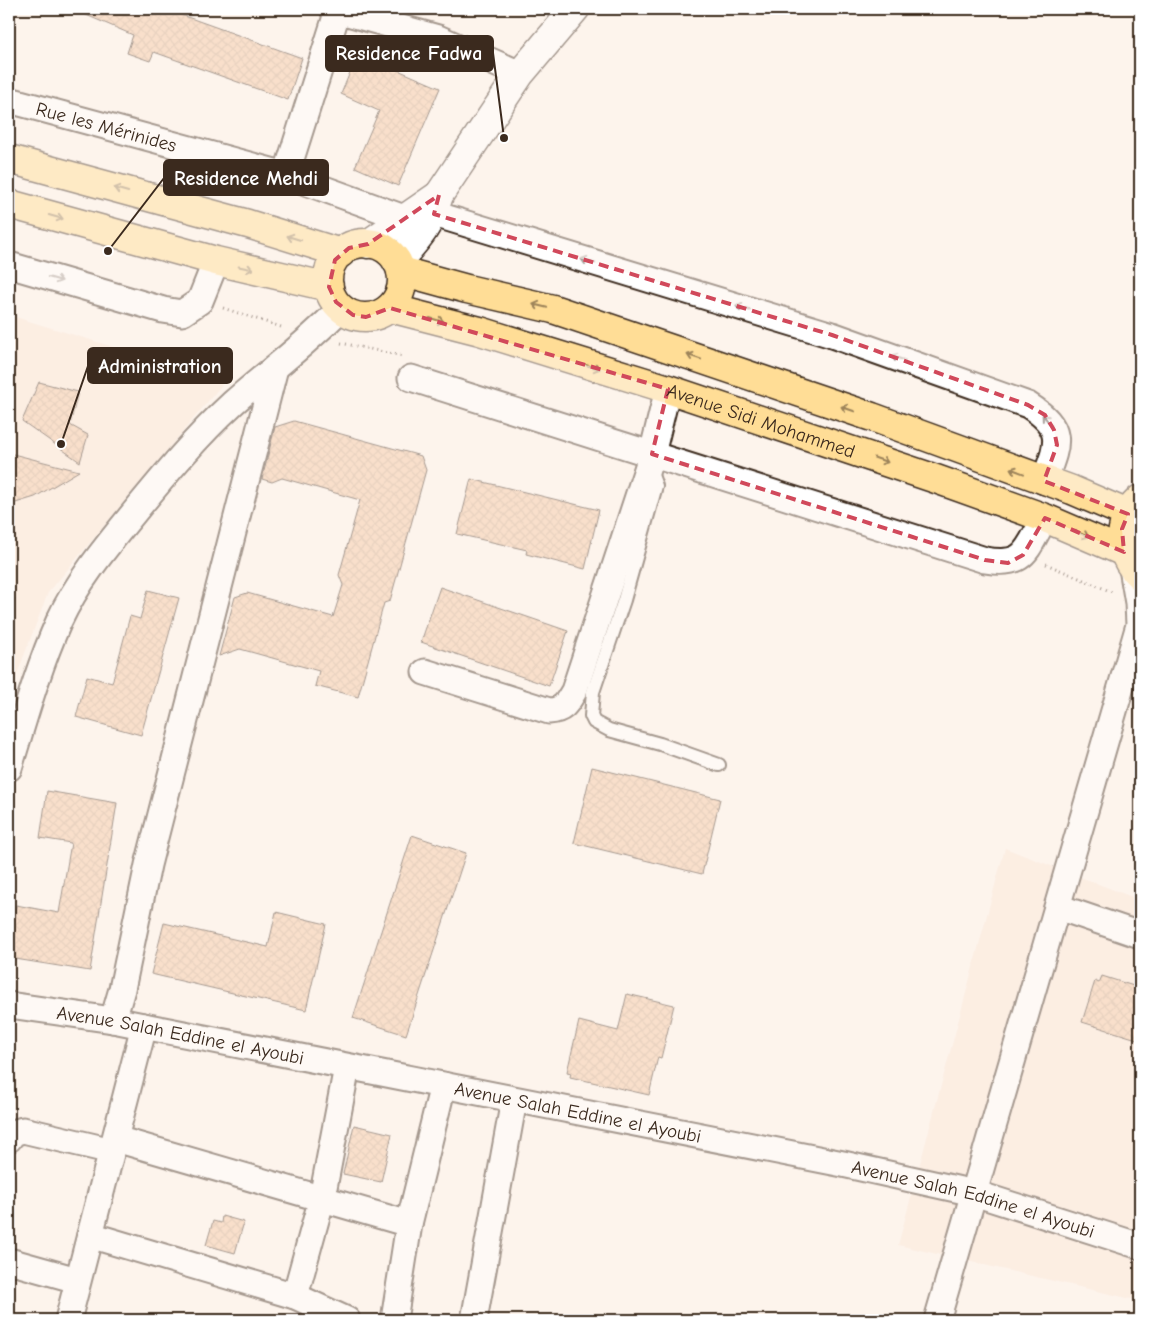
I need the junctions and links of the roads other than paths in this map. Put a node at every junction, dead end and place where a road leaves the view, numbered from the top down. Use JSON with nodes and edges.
{"nodes":[{"id":1,"x":575,"y":9,"type":"edge"},
{"id":2,"x":347,"y":10,"type":"edge"},
{"id":3,"x":520,"y":74,"type":"junction"},
{"id":4,"x":9,"y":100,"type":"edge"},
{"id":5,"x":9,"y":159,"type":"edge"},
{"id":6,"x":286,"y":176,"type":"junction"},
{"id":7,"x":9,"y":204,"type":"edge"},
{"id":8,"x":437,"y":204,"type":"junction"},
{"id":9,"x":404,"y":218,"type":"junction"},
{"id":10,"x":368,"y":244,"type":"junction"},
{"id":11,"x":341,"y":253,"type":"junction"},
{"id":12,"x":216,"y":261,"type":"junction"},
{"id":13,"x":9,"y":265,"type":"edge"},
{"id":14,"x":399,"y":266,"type":"junction"},
{"id":15,"x":335,"y":297,"type":"junction"},
{"id":16,"x":390,"y":308,"type":"junction"},
{"id":17,"x":275,"y":368,"type":"junction"},
{"id":18,"x":411,"y":378,"type":"dead end"},
{"id":19,"x":668,"y":389,"type":"junction"},
{"id":20,"x":650,"y":459,"type":"junction"},
{"id":21,"x":1044,"y":481,"type":"junction"},
{"id":22,"x":1134,"y":506,"type":"edge"},
{"id":23,"x":1045,"y":518,"type":"junction"},
{"id":24,"x":1132,"y":565,"type":"edge"},
{"id":25,"x":1140,"y":624,"type":"edge"},
{"id":26,"x":425,"y":672,"type":"dead end"},
{"id":27,"x":719,"y":765,"type":"dead end"},
{"id":28,"x":9,"y":768,"type":"edge"},
{"id":29,"x":1058,"y":907,"type":"junction"},
{"id":30,"x":1140,"y":936,"type":"edge"},
{"id":31,"x":9,"y":1005,"type":"edge"},
{"id":32,"x":113,"y":1020,"type":"junction"},
{"id":33,"x":144,"y":1026,"type":"junction"},
{"id":34,"x":347,"y":1067,"type":"junction"},
{"id":35,"x":443,"y":1085,"type":"junction"},
{"id":36,"x":514,"y":1100,"type":"junction"},
{"id":37,"x":9,"y":1138,"type":"edge"},
{"id":38,"x":114,"y":1145,"type":"junction"},
{"id":39,"x":974,"y":1193,"type":"junction"},
{"id":40,"x":322,"y":1198,"type":"junction"},
{"id":41,"x":409,"y":1224,"type":"junction"},
{"id":42,"x":90,"y":1235,"type":"junction"},
{"id":43,"x":1140,"y":1246,"type":"edge"},
{"id":44,"x":9,"y":1261,"type":"edge"},
{"id":45,"x":77,"y":1280,"type":"junction"},
{"id":46,"x":296,"y":1296,"type":"junction"},
{"id":47,"x":68,"y":1320,"type":"edge"},
{"id":48,"x":347,"y":1320,"type":"edge"},
{"id":49,"x":394,"y":1320,"type":"edge"},
{"id":50,"x":474,"y":1320,"type":"edge"},
{"id":51,"x":937,"y":1320,"type":"edge"}],
"edges":[{"from":1,"to":3,"type":"street"},
{"from":2,"to":3,"type":"street"},
{"from":2,"to":6,"type":"street"},
{"from":3,"to":8,"type":"street"},
{"from":4,"to":6,"type":"street","name":"Rue les Mérinides"},
{"from":11,"to":5,"type":"main road","one_way":true},
{"from":6,"to":9,"type":"street","name":"Rue les Mérinides"},
{"from":7,"to":12,"type":"main road","one_way":true},
{"from":8,"to":9,"type":"street"},
{"from":8,"to":14,"type":"street"},
{"from":21,"to":8,"type":"street","one_way":true},
{"from":9,"to":10,"type":"street"},
{"from":10,"to":11,"type":"main road"},
{"from":10,"to":14,"type":"main road"},
{"from":11,"to":15,"type":"main road"},
{"from":13,"to":12,"type":"street","one_way":true},
{"from":12,"to":15,"type":"main road","one_way":true},
{"from":14,"to":16,"type":"main road"},
{"from":21,"to":14,"type":"main road","name":"Avenue Sidi Mohammed","one_way":true},
{"from":15,"to":16,"type":"main road"},
{"from":15,"to":17,"type":"street"},
{"from":16,"to":19,"type":"main road","name":"Avenue Sidi Mohammed","one_way":true},
{"from":17,"to":28,"type":"street"},
{"from":17,"to":32,"type":"street"},
{"from":18,"to":20,"type":"street"},
{"from":19,"to":20,"type":"street"},
{"from":19,"to":23,"type":"main road","name":"Avenue Sidi Mohammed","one_way":true},
{"from":20,"to":23,"type":"street"},
{"from":20,"to":26,"type":"street"},
{"from":20,"to":27,"type":"lane"},
{"from":21,"to":22,"type":"main road","name":"Avenue Sidi Mohammed"},
{"from":22,"to":24,"type":"main road"},
{"from":23,"to":24,"type":"main road","name":"Avenue Sidi Mohammed","one_way":true},
{"from":24,"to":25,"type":"street"},
{"from":25,"to":29,"type":"street"},
{"from":29,"to":30,"type":"street"},
{"from":29,"to":39,"type":"street"},
{"from":31,"to":32,"type":"street","name":"Avenue Salah Eddine el Ayoubi"},
{"from":32,"to":33,"type":"street","name":"Avenue Salah Eddine el Ayoubi"},
{"from":33,"to":34,"type":"street","name":"Avenue Salah Eddine el Ayoubi"},
{"from":33,"to":38,"type":"street"},
{"from":34,"to":35,"type":"street","name":"Avenue Salah Eddine el Ayoubi"},
{"from":34,"to":40,"type":"street"},
{"from":35,"to":36,"type":"street","name":"Avenue Salah Eddine el Ayoubi"},
{"from":35,"to":41,"type":"street"},
{"from":36,"to":39,"type":"street","name":"Avenue Salah Eddine el Ayoubi"},
{"from":36,"to":50,"type":"street"},
{"from":37,"to":38,"type":"street"},
{"from":38,"to":40,"type":"street"},
{"from":38,"to":42,"type":"street"},
{"from":39,"to":43,"type":"street","name":"Avenue Salah Eddine el Ayoubi"},
{"from":39,"to":51,"type":"street"},
{"from":40,"to":41,"type":"street"},
{"from":40,"to":46,"type":"street"},
{"from":41,"to":49,"type":"street"},
{"from":42,"to":45,"type":"street"},
{"from":42,"to":46,"type":"street"},
{"from":44,"to":45,"type":"street"},
{"from":45,"to":47,"type":"street"},
{"from":46,"to":48,"type":"street"}]}
